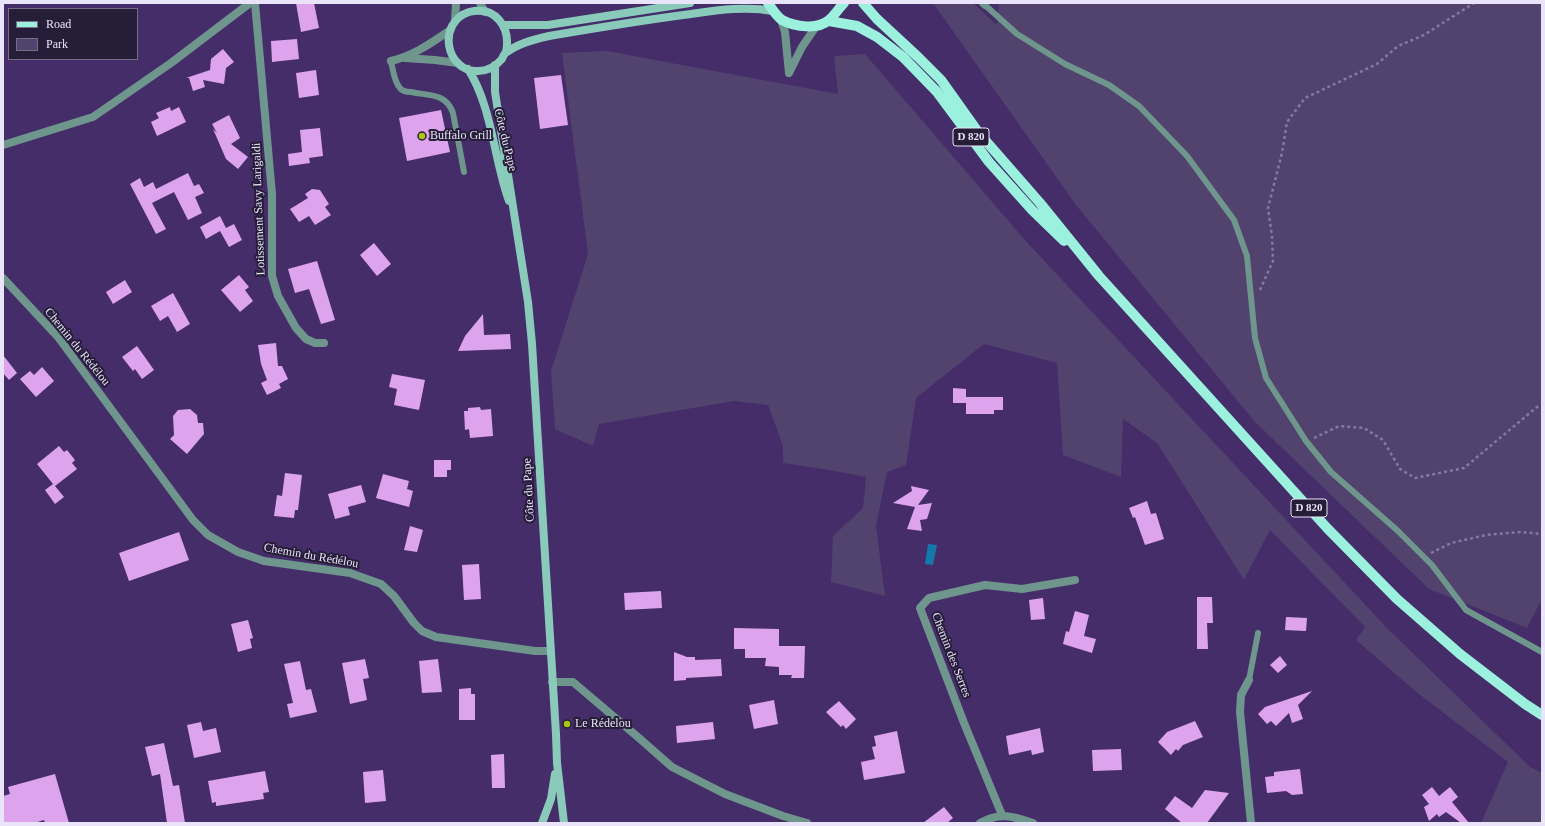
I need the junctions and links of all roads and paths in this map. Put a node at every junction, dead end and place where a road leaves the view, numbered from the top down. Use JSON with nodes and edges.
{"nodes":[{"id":1,"x":250,"y":3,"type":"edge"},
{"id":2,"x":255,"y":3,"type":"edge"},
{"id":3,"x":456,"y":3,"type":"edge"},
{"id":4,"x":480,"y":3,"type":"edge"},
{"id":5,"x":690,"y":3,"type":"edge"},
{"id":6,"x":844,"y":3,"type":"edge"},
{"id":7,"x":863,"y":3,"type":"edge"},
{"id":8,"x":1474,"y":3,"type":"edge"},
{"id":9,"x":984,"y":4,"type":"edge"},
{"id":10,"x":771,"y":7,"type":"edge"},
{"id":11,"x":485,"y":12,"type":"junction"},
{"id":12,"x":781,"y":19,"type":"junction"},
{"id":13,"x":455,"y":21,"type":"junction"},
{"id":14,"x":829,"y":21,"type":"junction"},
{"id":15,"x":503,"y":25,"type":"junction"},
{"id":16,"x":817,"y":25,"type":"junction"},
{"id":17,"x":449,"y":31,"type":"junction"},
{"id":18,"x":506,"y":52,"type":"junction"},
{"id":19,"x":404,"y":58,"type":"junction"},
{"id":20,"x":391,"y":61,"type":"joint"},
{"id":21,"x":458,"y":63,"type":"junction"},
{"id":22,"x":495,"y":65,"type":"junction"},
{"id":23,"x":468,"y":69,"type":"junction"},
{"id":24,"x":3,"y":145,"type":"edge"},
{"id":25,"x":464,"y":172,"type":"dead end"},
{"id":26,"x":514,"y":217,"type":"junction"},
{"id":27,"x":1099,"y":276,"type":"junction"},
{"id":28,"x":3,"y":278,"type":"edge"},
{"id":29,"x":1252,"y":309,"type":"junction"},
{"id":30,"x":324,"y":343,"type":"dead end"},
{"id":31,"x":1542,"y":406,"type":"edge"},
{"id":32,"x":1306,"y":441,"type":"junction"},
{"id":33,"x":1542,"y":534,"type":"edge"},
{"id":34,"x":1424,"y":557,"type":"junction"},
{"id":35,"x":1075,"y":580,"type":"dead end"},
{"id":36,"x":1258,"y":633,"type":"dead end"},
{"id":37,"x":550,"y":651,"type":"junction"},
{"id":38,"x":1542,"y":652,"type":"edge"},
{"id":39,"x":1249,"y":680,"type":"joint"},
{"id":40,"x":552,"y":682,"type":"junction"},
{"id":41,"x":1542,"y":715,"type":"edge"},
{"id":42,"x":557,"y":763,"type":"junction"},
{"id":43,"x":1002,"y":815,"type":"junction"},
{"id":44,"x":542,"y":823,"type":"edge"},
{"id":45,"x":564,"y":823,"type":"edge"},
{"id":46,"x":807,"y":823,"type":"edge"},
{"id":47,"x":980,"y":823,"type":"edge"},
{"id":48,"x":1033,"y":823,"type":"edge"},
{"id":49,"x":1251,"y":823,"type":"edge"}],
"edges":[{"from":1,"to":24,"type":"street"},
{"from":2,"to":30,"type":"street","name":"Lotissement Savy Larigaldi"},
{"from":3,"to":13,"type":"street"},
{"from":4,"to":11,"type":"street"},
{"from":5,"to":15,"type":"main road"},
{"from":6,"to":14,"type":"main road"},
{"from":7,"to":27,"type":"main road","number":"D 820"},
{"from":8,"to":29,"type":"path"},
{"from":9,"to":29,"type":"lane"},
{"from":10,"to":12,"type":"main road"},
{"from":10,"to":18,"type":"main road"},
{"from":11,"to":13,"type":"main road"},
{"from":11,"to":15,"type":"main road"},
{"from":12,"to":16,"type":"main road"},
{"from":12,"to":16,"type":"street"},
{"from":13,"to":17,"type":"main road"},
{"from":14,"to":16,"type":"main road"},
{"from":14,"to":27,"type":"main road","number":"D 820"},
{"from":15,"to":18,"type":"main road"},
{"from":17,"to":19,"type":"street"},
{"from":17,"to":21,"type":"main road"},
{"from":18,"to":22,"type":"main road"},
{"from":19,"to":20,"type":"street"},
{"from":19,"to":21,"type":"street"},
{"from":20,"to":25,"type":"lane"},
{"from":21,"to":23,"type":"main road"},
{"from":22,"to":23,"type":"main road"},
{"from":22,"to":26,"type":"main road","name":"Côte du Pape"},
{"from":23,"to":26,"type":"main road","name":"Côte du Pape"},
{"from":26,"to":37,"type":"main road","name":"Côte du Pape"},
{"from":27,"to":41,"type":"main road","number":"D 820"},
{"from":28,"to":37,"type":"street","name":"Chemin du Rédélou"},
{"from":29,"to":32,"type":"lane"},
{"from":31,"to":32,"type":"path"},
{"from":32,"to":34,"type":"lane"},
{"from":33,"to":34,"type":"path"},
{"from":34,"to":38,"type":"lane"},
{"from":35,"to":43,"type":"street","name":"Chemin des Serres"},
{"from":36,"to":39,"type":"lane"},
{"from":37,"to":40,"type":"main road","name":"Côte du Pape"},
{"from":39,"to":49,"type":"street"},
{"from":40,"to":42,"type":"main road","name":"Côte du Pape"},
{"from":40,"to":46,"type":"street"},
{"from":42,"to":44,"type":"main road","name":"Côte du Pape"},
{"from":42,"to":45,"type":"main road","name":"Côte du Pape"},
{"from":43,"to":47,"type":"street"},
{"from":43,"to":48,"type":"street"}]}
